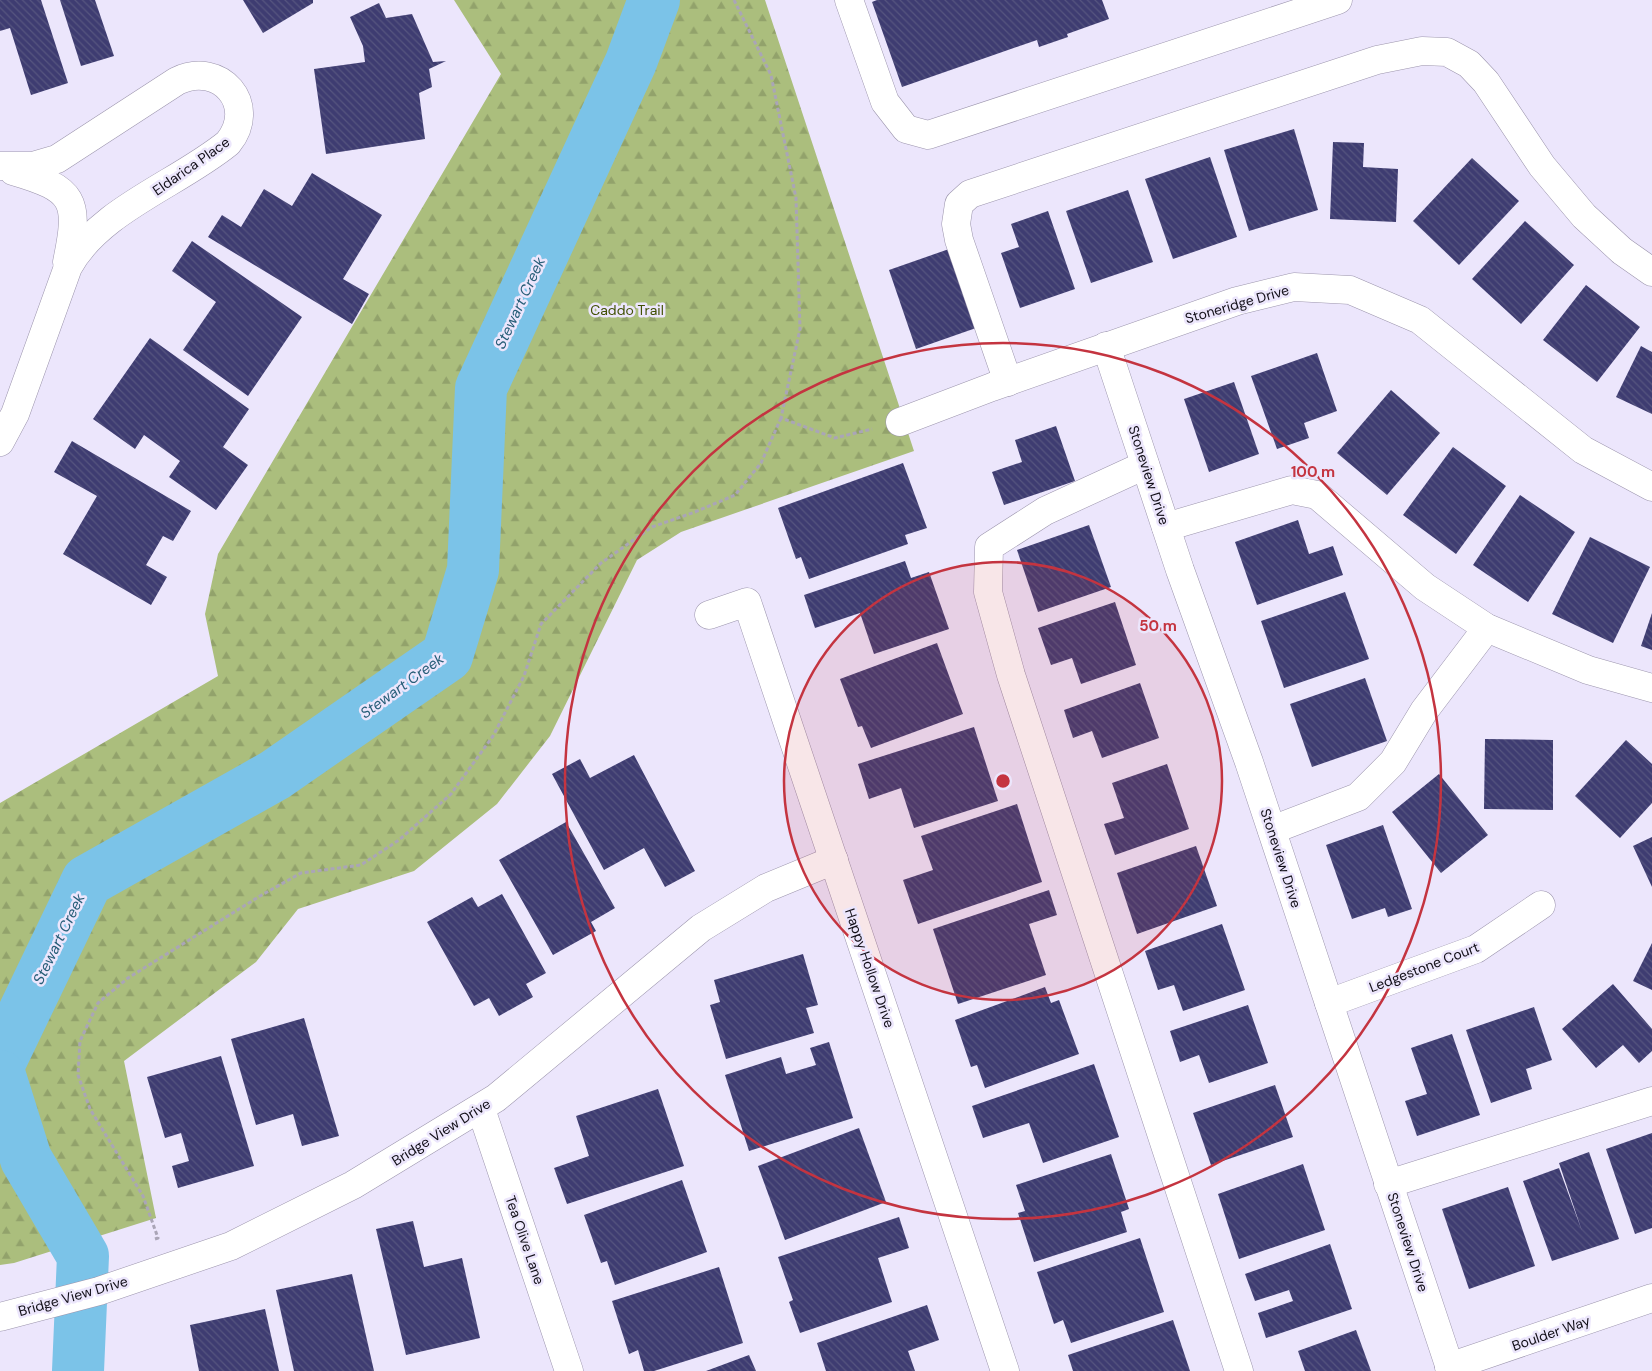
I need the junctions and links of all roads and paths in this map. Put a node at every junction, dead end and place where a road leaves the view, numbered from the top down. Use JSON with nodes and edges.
{"nodes":[{"id":1,"x":734,"y":0,"type":"edge"},
{"id":2,"x":849,"y":0,"type":"edge"},
{"id":3,"x":1338,"y":0,"type":"edge"},
{"id":4,"x":0,"y":167,"type":"edge"},
{"id":5,"x":1652,"y":272,"type":"edge"},
{"id":6,"x":61,"y":287,"type":"junction"},
{"id":7,"x":1106,"y":346,"type":"junction"},
{"id":8,"x":1008,"y":382,"type":"junction"},
{"id":9,"x":781,"y":418,"type":"junction"},
{"id":10,"x":900,"y":422,"type":"joint"},
{"id":11,"x":0,"y":442,"type":"edge"},
{"id":12,"x":1146,"y":465,"type":"junction"},
{"id":13,"x":1652,"y":487,"type":"edge"},
{"id":14,"x":1166,"y":527,"type":"junction"},
{"id":15,"x":710,"y":615,"type":"dead end"},
{"id":16,"x":1487,"y":628,"type":"junction"},
{"id":17,"x":1652,"y":688,"type":"edge"},
{"id":18,"x":1272,"y":830,"type":"junction"},
{"id":19,"x":834,"y":860,"type":"junction"},
{"id":20,"x":1541,"y":906,"type":"dead end"},
{"id":21,"x":1329,"y":1003,"type":"junction"},
{"id":22,"x":1652,"y":1100,"type":"edge"},
{"id":23,"x":481,"y":1109,"type":"junction"},
{"id":24,"x":1388,"y":1184,"type":"junction"},
{"id":25,"x":151,"y":1242,"type":"dead end"},
{"id":26,"x":1652,"y":1298,"type":"edge"},
{"id":27,"x":0,"y":1317,"type":"edge"},
{"id":28,"x":1450,"y":1369,"type":"edge"},
{"id":29,"x":569,"y":1371,"type":"edge"},
{"id":30,"x":1005,"y":1371,"type":"edge"},
{"id":31,"x":1239,"y":1371,"type":"edge"}],
"edges":[{"from":1,"to":9,"type":"path"},
{"from":2,"to":3,"type":"street"},
{"from":4,"to":6,"type":"street","name":"Eldarica Place"},
{"from":4,"to":6,"type":"street","name":"Eldarica Place"},
{"from":5,"to":8,"type":"street"},
{"from":6,"to":11,"type":"street","name":"Eldarica Place"},
{"from":7,"to":8,"type":"street","name":"Stoneridge Drive"},
{"from":7,"to":12,"type":"street","name":"Stoneview Drive"},
{"from":7,"to":13,"type":"street","name":"Stoneridge Drive"},
{"from":8,"to":10,"type":"street","name":"Stoneridge Drive"},
{"from":9,"to":10,"type":"path"},
{"from":9,"to":25,"type":"path"},
{"from":12,"to":14,"type":"street","name":"Stoneview Drive"},
{"from":12,"to":31,"type":"street"},
{"from":14,"to":16,"type":"street"},
{"from":14,"to":18,"type":"street","name":"Stoneview Drive"},
{"from":15,"to":19,"type":"street","name":"Happy Hollow Drive"},
{"from":16,"to":17,"type":"street"},
{"from":16,"to":18,"type":"street"},
{"from":18,"to":21,"type":"street","name":"Stoneview Drive"},
{"from":19,"to":23,"type":"street","name":"Bridge View Drive"},
{"from":19,"to":30,"type":"street","name":"Happy Hollow Drive"},
{"from":20,"to":21,"type":"street","name":"Ledgestone Court"},
{"from":21,"to":24,"type":"street","name":"Stoneview Drive"},
{"from":22,"to":24,"type":"street"},
{"from":23,"to":27,"type":"street","name":"Bridge View Drive"},
{"from":23,"to":29,"type":"street","name":"Tea Olive Lane"},
{"from":24,"to":28,"type":"street","name":"Stoneview Drive"},
{"from":26,"to":28,"type":"street","name":"Boulder Way"}]}
